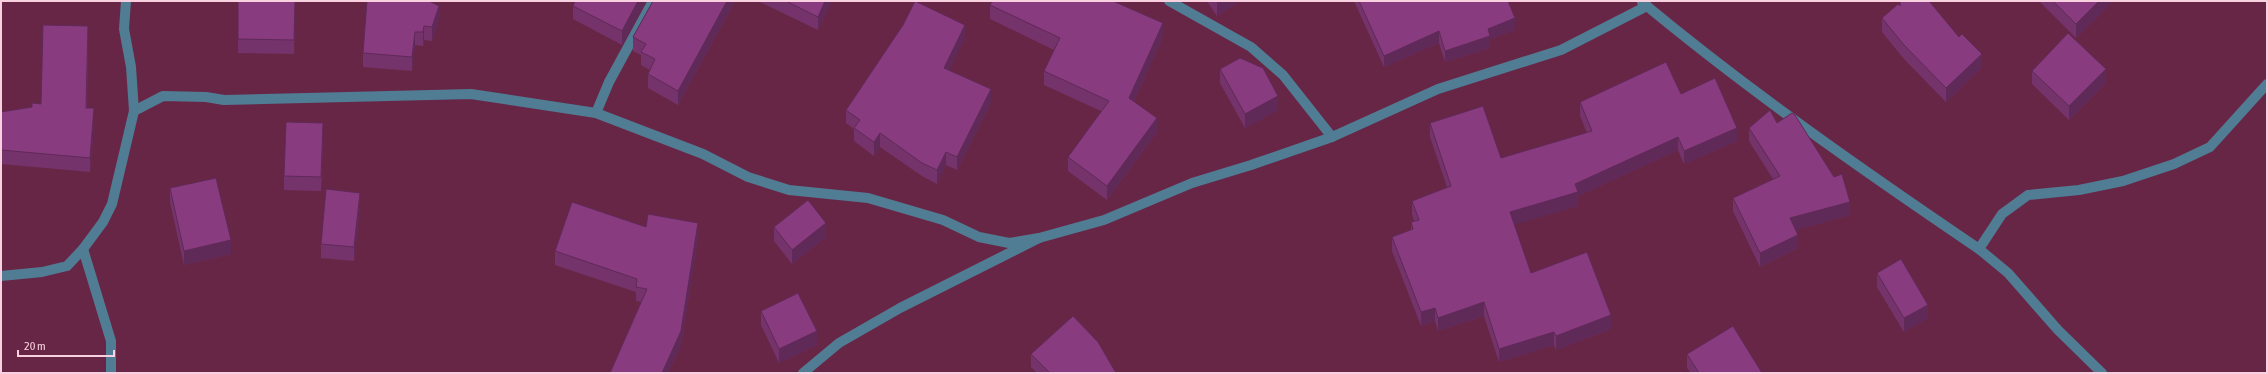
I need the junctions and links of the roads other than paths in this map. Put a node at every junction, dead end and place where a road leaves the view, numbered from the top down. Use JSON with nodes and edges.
{"nodes":[{"id":1,"x":126,"y":1,"type":"edge"},
{"id":2,"x":653,"y":1,"type":"edge"},
{"id":3,"x":1169,"y":1,"type":"edge"},
{"id":4,"x":1644,"y":3,"type":"edge"},
{"id":5,"x":2267,"y":84,"type":"edge"},
{"id":6,"x":134,"y":111,"type":"junction"},
{"id":7,"x":596,"y":113,"type":"junction"},
{"id":8,"x":1332,"y":137,"type":"junction"},
{"id":9,"x":1039,"y":238,"type":"junction"},
{"id":10,"x":83,"y":249,"type":"junction"},
{"id":11,"x":1979,"y":249,"type":"junction"},
{"id":12,"x":1,"y":276,"type":"edge"},
{"id":13,"x":112,"y":373,"type":"edge"},
{"id":14,"x":803,"y":373,"type":"edge"},
{"id":15,"x":2102,"y":373,"type":"edge"}],
"edges":[{"from":1,"to":6,"type":"street"},
{"from":2,"to":7,"type":"street"},
{"from":3,"to":8,"type":"street"},
{"from":4,"to":8,"type":"street"},
{"from":4,"to":11,"type":"street"},
{"from":5,"to":11,"type":"street"},
{"from":6,"to":7,"type":"street"},
{"from":6,"to":10,"type":"street"},
{"from":7,"to":9,"type":"street"},
{"from":8,"to":9,"type":"street"},
{"from":9,"to":14,"type":"street"},
{"from":10,"to":12,"type":"street"},
{"from":10,"to":13,"type":"street"},
{"from":11,"to":15,"type":"street"}]}
